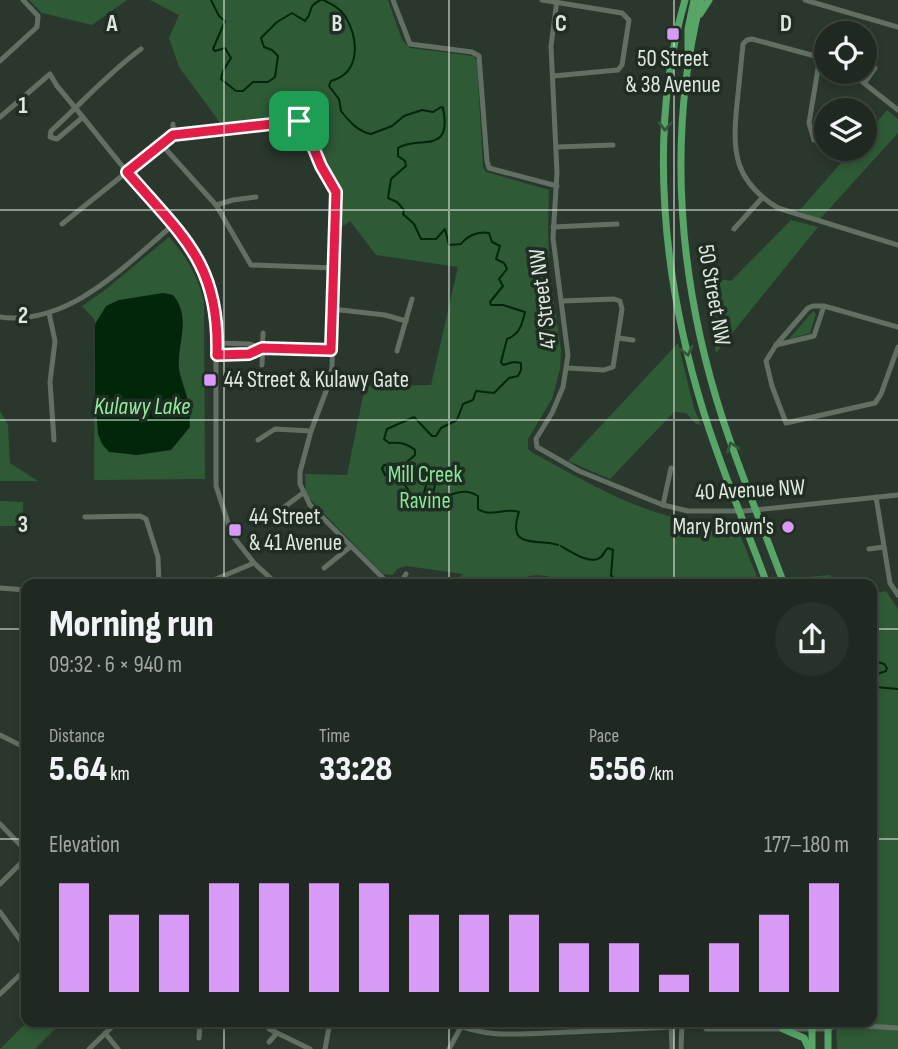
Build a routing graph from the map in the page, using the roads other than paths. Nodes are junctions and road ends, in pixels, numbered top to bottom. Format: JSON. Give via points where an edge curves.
{"nodes":[{"id":1,"x":23,"y":0,"type":"edge"},
{"id":2,"x":393,"y":0,"type":"edge"},
{"id":3,"x":542,"y":0,"type":"edge"},
{"id":4,"x":679,"y":0,"type":"edge"},
{"id":5,"x":685,"y":0,"type":"edge"},
{"id":6,"x":694,"y":0,"type":"edge"},
{"id":7,"x":701,"y":0,"type":"edge"},
{"id":8,"x":709,"y":0,"type":"edge"},
{"id":9,"x":805,"y":0,"type":"edge"},
{"id":10,"x":557,"y":1,"type":"edge"},
{"id":11,"x":682,"y":10,"type":"junction"},
{"id":12,"x":696,"y":20,"type":"junction"},
{"id":13,"x":898,"y":27,"type":"edge"},
{"id":14,"x":141,"y":49,"type":"dead end"},
{"id":15,"x":689,"y":53,"type":"junction"},
{"id":16,"x":814,"y":56,"type":"edge"},
{"id":17,"x":0,"y":61,"type":"edge"},
{"id":18,"x":552,"y":76,"type":"junction"},
{"id":19,"x":817,"y":84,"type":"edge"},
{"id":20,"x":867,"y":84,"type":"edge"},
{"id":21,"x":76,"y":109,"type":"junction"},
{"id":22,"x":898,"y":110,"type":"edge"},
{"id":23,"x":0,"y":117,"type":"edge"},
{"id":24,"x":83,"y":117,"type":"junction"},
{"id":25,"x":173,"y":124,"type":"dead end"},
{"id":26,"x":173,"y":135,"type":"junction"},
{"id":27,"x":814,"y":140,"type":"dead end"},
{"id":28,"x":162,"y":145,"type":"junction"},
{"id":29,"x":612,"y":145,"type":"dead end"},
{"id":30,"x":556,"y":147,"type":"junction"},
{"id":31,"x":127,"y":172,"type":"junction"},
{"id":32,"x":557,"y":186,"type":"junction"},
{"id":33,"x":256,"y":197,"type":"dead end"},
{"id":34,"x":762,"y":198,"type":"junction"},
{"id":35,"x":216,"y":205,"type":"junction"},
{"id":36,"x":62,"y":223,"type":"dead end"},
{"id":37,"x":617,"y":224,"type":"dead end"},
{"id":38,"x":173,"y":225,"type":"junction"},
{"id":39,"x":553,"y":227,"type":"junction"},
{"id":40,"x":734,"y":229,"type":"dead end"},
{"id":41,"x":898,"y":245,"type":"edge"},
{"id":42,"x":334,"y":268,"type":"junction"},
{"id":43,"x":412,"y":299,"type":"dead end"},
{"id":44,"x":562,"y":301,"type":"junction"},
{"id":45,"x":824,"y":306,"type":"junction"},
{"id":46,"x":332,"y":309,"type":"junction"},
{"id":47,"x":49,"y":313,"type":"junction"},
{"id":48,"x":0,"y":317,"type":"edge"},
{"id":49,"x":406,"y":321,"type":"junction"},
{"id":50,"x":898,"y":327,"type":"edge"},
{"id":51,"x":263,"y":333,"type":"dead end"},
{"id":52,"x":618,"y":338,"type":"junction"},
{"id":53,"x":633,"y":340,"type":"dead end"},
{"id":54,"x":217,"y":343,"type":"junction"},
{"id":55,"x":776,"y":345,"type":"junction"},
{"id":56,"x":898,"y":346,"type":"edge"},
{"id":57,"x":262,"y":348,"type":"junction"},
{"id":58,"x":331,"y":350,"type":"junction"},
{"id":59,"x":397,"y":351,"type":"dead end"},
{"id":60,"x":217,"y":355,"type":"junction"},
{"id":61,"x":262,"y":365,"type":"dead end"},
{"id":62,"x":566,"y":368,"type":"junction"},
{"id":63,"x":311,"y":431,"type":"junction"},
{"id":64,"x":54,"y":440,"type":"dead end"},
{"id":65,"x":258,"y":440,"type":"dead end"},
{"id":66,"x":536,"y":444,"type":"joint"},
{"id":67,"x":671,"y":468,"type":"dead end"},
{"id":68,"x":303,"y":493,"type":"junction"},
{"id":69,"x":898,"y":495,"type":"edge"},
{"id":70,"x":876,"y":497,"type":"junction"},
{"id":71,"x":663,"y":505,"type":"junction"},
{"id":72,"x":757,"y":510,"type":"junction"},
{"id":73,"x":739,"y":511,"type":"junction"},
{"id":74,"x":275,"y":514,"type":"dead end"},
{"id":75,"x":85,"y":517,"type":"dead end"},
{"id":76,"x":350,"y":547,"type":"junction"},
{"id":77,"x":884,"y":547,"type":"junction"},
{"id":78,"x":869,"y":549,"type":"dead end"},
{"id":79,"x":254,"y":563,"type":"junction"},
{"id":80,"x":324,"y":568,"type":"dead end"},
{"id":81,"x":406,"y":574,"type":"dead end"},
{"id":82,"x":159,"y":579,"type":"edge"},
{"id":83,"x":216,"y":579,"type":"edge"},
{"id":84,"x":272,"y":579,"type":"edge"},
{"id":85,"x":384,"y":579,"type":"edge"},
{"id":86,"x":403,"y":579,"type":"edge"},
{"id":87,"x":765,"y":579,"type":"edge"},
{"id":88,"x":782,"y":579,"type":"edge"},
{"id":89,"x":0,"y":588,"type":"edge"},
{"id":90,"x":21,"y":590,"type":"edge"},
{"id":91,"x":898,"y":595,"type":"edge"},
{"id":92,"x":0,"y":735,"type":"edge"},
{"id":93,"x":21,"y":745,"type":"edge"},
{"id":94,"x":0,"y":824,"type":"edge"},
{"id":95,"x":21,"y":846,"type":"edge"},
{"id":96,"x":21,"y":863,"type":"edge"},
{"id":97,"x":0,"y":884,"type":"edge"},
{"id":98,"x":0,"y":912,"type":"edge"},
{"id":99,"x":21,"y":941,"type":"edge"},
{"id":100,"x":21,"y":974,"type":"edge"},
{"id":101,"x":0,"y":994,"type":"edge"},
{"id":102,"x":112,"y":1027,"type":"edge"},
{"id":103,"x":200,"y":1027,"type":"edge"},
{"id":104,"x":269,"y":1027,"type":"edge"},
{"id":105,"x":329,"y":1027,"type":"edge"},
{"id":106,"x":461,"y":1027,"type":"joint"},
{"id":107,"x":634,"y":1027,"type":"edge"},
{"id":108,"x":671,"y":1027,"type":"edge"},
{"id":109,"x":682,"y":1027,"type":"edge"},
{"id":110,"x":732,"y":1027,"type":"edge"},
{"id":111,"x":795,"y":1027,"type":"edge"},
{"id":112,"x":812,"y":1027,"type":"edge"},
{"id":113,"x":828,"y":1027,"type":"edge"},
{"id":114,"x":867,"y":1027,"type":"edge"},
{"id":115,"x":898,"y":1028,"type":"edge"},
{"id":116,"x":783,"y":1029,"type":"junction"},
{"id":117,"x":105,"y":1033,"type":"junction"},
{"id":118,"x":277,"y":1033,"type":"junction"},
{"id":119,"x":199,"y":1038,"type":"dead end"},
{"id":120,"x":269,"y":1042,"type":"dead end"},
{"id":121,"x":89,"y":1049,"type":"edge"},
{"id":122,"x":118,"y":1049,"type":"edge"},
{"id":123,"x":310,"y":1049,"type":"edge"},
{"id":124,"x":325,"y":1049,"type":"edge"},
{"id":125,"x":450,"y":1049,"type":"edge"},
{"id":126,"x":673,"y":1049,"type":"edge"},
{"id":127,"x":681,"y":1049,"type":"edge"},
{"id":128,"x":810,"y":1049,"type":"edge"},
{"id":129,"x":828,"y":1049,"type":"edge"}],
"edges":[{"from":1,"to":17,"type":"street","via":[[39,22]]},
{"from":2,"to":32,"type":"street","via":[[410,44],[479,56],[489,168]]},
{"from":3,"to":10,"type":"street"},
{"from":4,"to":11,"type":"main road"},
{"from":5,"to":11,"type":"main road","name":"50 Street NW"},
{"from":6,"to":15,"type":"main road","via":[[686,40]]},
{"from":7,"to":12,"type":"main road","name":"50 Street NW"},
{"from":8,"to":12,"type":"main road"},
{"from":9,"to":13,"type":"street"},
{"from":10,"to":18,"type":"street","name":"47 Street NW"},
{"from":10,"to":18,"type":"street","via":[[626,15],[629,20],[618,70]]},
{"from":11,"to":73,"type":"main road","name":"50 Street NW","one_way":true,"via":[[664,131],[670,250],[696,387]]},
{"from":12,"to":15,"type":"main road","name":"50 Street NW"},
{"from":14,"to":21,"type":"street"},
{"from":72,"to":15,"type":"main road","name":"50 Street NW","one_way":true,"via":[[714,391],[691,290],[680,173]]},
{"from":16,"to":34,"type":"street","via":[[747,40],[743,44],[734,146],[747,182]]},
{"from":18,"to":30,"type":"street","name":"47 Street NW"},
{"from":19,"to":27,"type":"street","via":[[808,123]]},
{"from":20,"to":22,"type":"street"},
{"from":21,"to":23,"type":"street","via":[[50,74]]},
{"from":21,"to":24,"type":"street"},
{"from":21,"to":24,"type":"street","via":[[50,137],[57,139]]},
{"from":24,"to":31,"type":"street"},
{"from":25,"to":26,"type":"street"},
{"from":26,"to":28,"type":"street"},
{"from":26,"to":42,"type":"street","via":[[302,122],[336,192]]},
{"from":28,"to":31,"type":"street"},
{"from":28,"to":35,"type":"street"},
{"from":29,"to":30,"type":"street"},
{"from":30,"to":32,"type":"street","name":"47 Street NW"},
{"from":31,"to":36,"type":"street"},
{"from":31,"to":38,"type":"street"},
{"from":32,"to":39,"type":"street","name":"47 Street NW"},
{"from":33,"to":35,"type":"street"},
{"from":34,"to":40,"type":"street"},
{"from":34,"to":41,"type":"street","via":[[802,217]]},
{"from":35,"to":42,"type":"street","via":[[251,265]]},
{"from":37,"to":39,"type":"street","name":"47 Street NW"},
{"from":38,"to":47,"type":"street","via":[[80,299]]},
{"from":38,"to":54,"type":"street","via":[[188,242],[208,280],[214,297]]},
{"from":39,"to":44,"type":"street","name":"47 Street NW"},
{"from":42,"to":46,"type":"street"},
{"from":43,"to":49,"type":"street"},
{"from":44,"to":52,"type":"street","via":[[620,301]]},
{"from":44,"to":62,"type":"street","name":"47 Street NW","via":[[568,342]]},
{"from":45,"to":50,"type":"street"},
{"from":45,"to":55,"type":"street","via":[[813,306]]},
{"from":45,"to":55,"type":"street","via":[[814,336]]},
{"from":46,"to":49,"type":"street","via":[[385,314]]},
{"from":46,"to":58,"type":"street"},
{"from":47,"to":48,"type":"street"},
{"from":47,"to":64,"type":"street","via":[[55,341],[50,382]]},
{"from":49,"to":59,"type":"street"},
{"from":51,"to":57,"type":"street"},
{"from":52,"to":53,"type":"street"},
{"from":52,"to":62,"type":"street","via":[[611,368]]},
{"from":54,"to":57,"type":"street"},
{"from":54,"to":60,"type":"street"},
{"from":55,"to":56,"type":"street","via":[[766,361],[786,422],[875,403]]},
{"from":57,"to":58,"type":"street"},
{"from":57,"to":60,"type":"street","via":[[249,354]]},
{"from":57,"to":61,"type":"street"},
{"from":58,"to":63,"type":"street","via":[[328,386]]},
{"from":60,"to":79,"type":"street","via":[[216,486],[233,535]]},
{"from":62,"to":66,"type":"street","name":"47 Street NW","via":[[558,401]]},
{"from":63,"to":65,"type":"street","via":[[275,429]]},
{"from":63,"to":68,"type":"street","via":[[300,472]]},
{"from":66,"to":71,"type":"street","name":"40 Avenue NW","via":[[569,467]]},
{"from":67,"to":71,"type":"street"},
{"from":68,"to":74,"type":"street"},
{"from":68,"to":76,"type":"street"},
{"from":69,"to":70,"type":"street","name":"40 Avenue NW"},
{"from":70,"to":72,"type":"street","name":"40 Avenue NW"},
{"from":70,"to":77,"type":"street"},
{"from":71,"to":73,"type":"street","name":"40 Avenue NW","via":[[688,512]]},
{"from":72,"to":73,"type":"street","name":"40 Avenue NW"},
{"from":72,"to":88,"type":"main road","name":"50 Street NW"},
{"from":73,"to":87,"type":"main road","name":"50 Street NW"},
{"from":75,"to":82,"type":"street","via":[[144,517],[156,549]]},
{"from":76,"to":80,"type":"street"},
{"from":76,"to":85,"type":"street"},
{"from":77,"to":78,"type":"street"},
{"from":77,"to":91,"type":"street","via":[[890,583]]},
{"from":79,"to":83,"type":"street"},
{"from":79,"to":84,"type":"street"},
{"from":81,"to":86,"type":"street"},
{"from":89,"to":90,"type":"street"},
{"from":92,"to":93,"type":"street"},
{"from":94,"to":95,"type":"street"},
{"from":96,"to":97,"type":"street"},
{"from":98,"to":99,"type":"street"},
{"from":100,"to":101,"type":"street"},
{"from":102,"to":117,"type":"street"},
{"from":103,"to":119,"type":"street"},
{"from":104,"to":118,"type":"street"},
{"from":105,"to":124,"type":"street"},
{"from":106,"to":107,"type":"street","via":[[503,1034]]},
{"from":106,"to":125,"type":"street"},
{"from":108,"to":126,"type":"street"},
{"from":109,"to":127,"type":"street"},
{"from":110,"to":116,"type":"street"},
{"from":111,"to":116,"type":"street"},
{"from":112,"to":128,"type":"main road"},
{"from":113,"to":129,"type":"main road"},
{"from":114,"to":115,"type":"street"},
{"from":116,"to":128,"type":"main road","via":[[804,1038]]},
{"from":117,"to":121,"type":"street"},
{"from":117,"to":122,"type":"street"},
{"from":118,"to":120,"type":"street"},
{"from":118,"to":123,"type":"street"}]}
